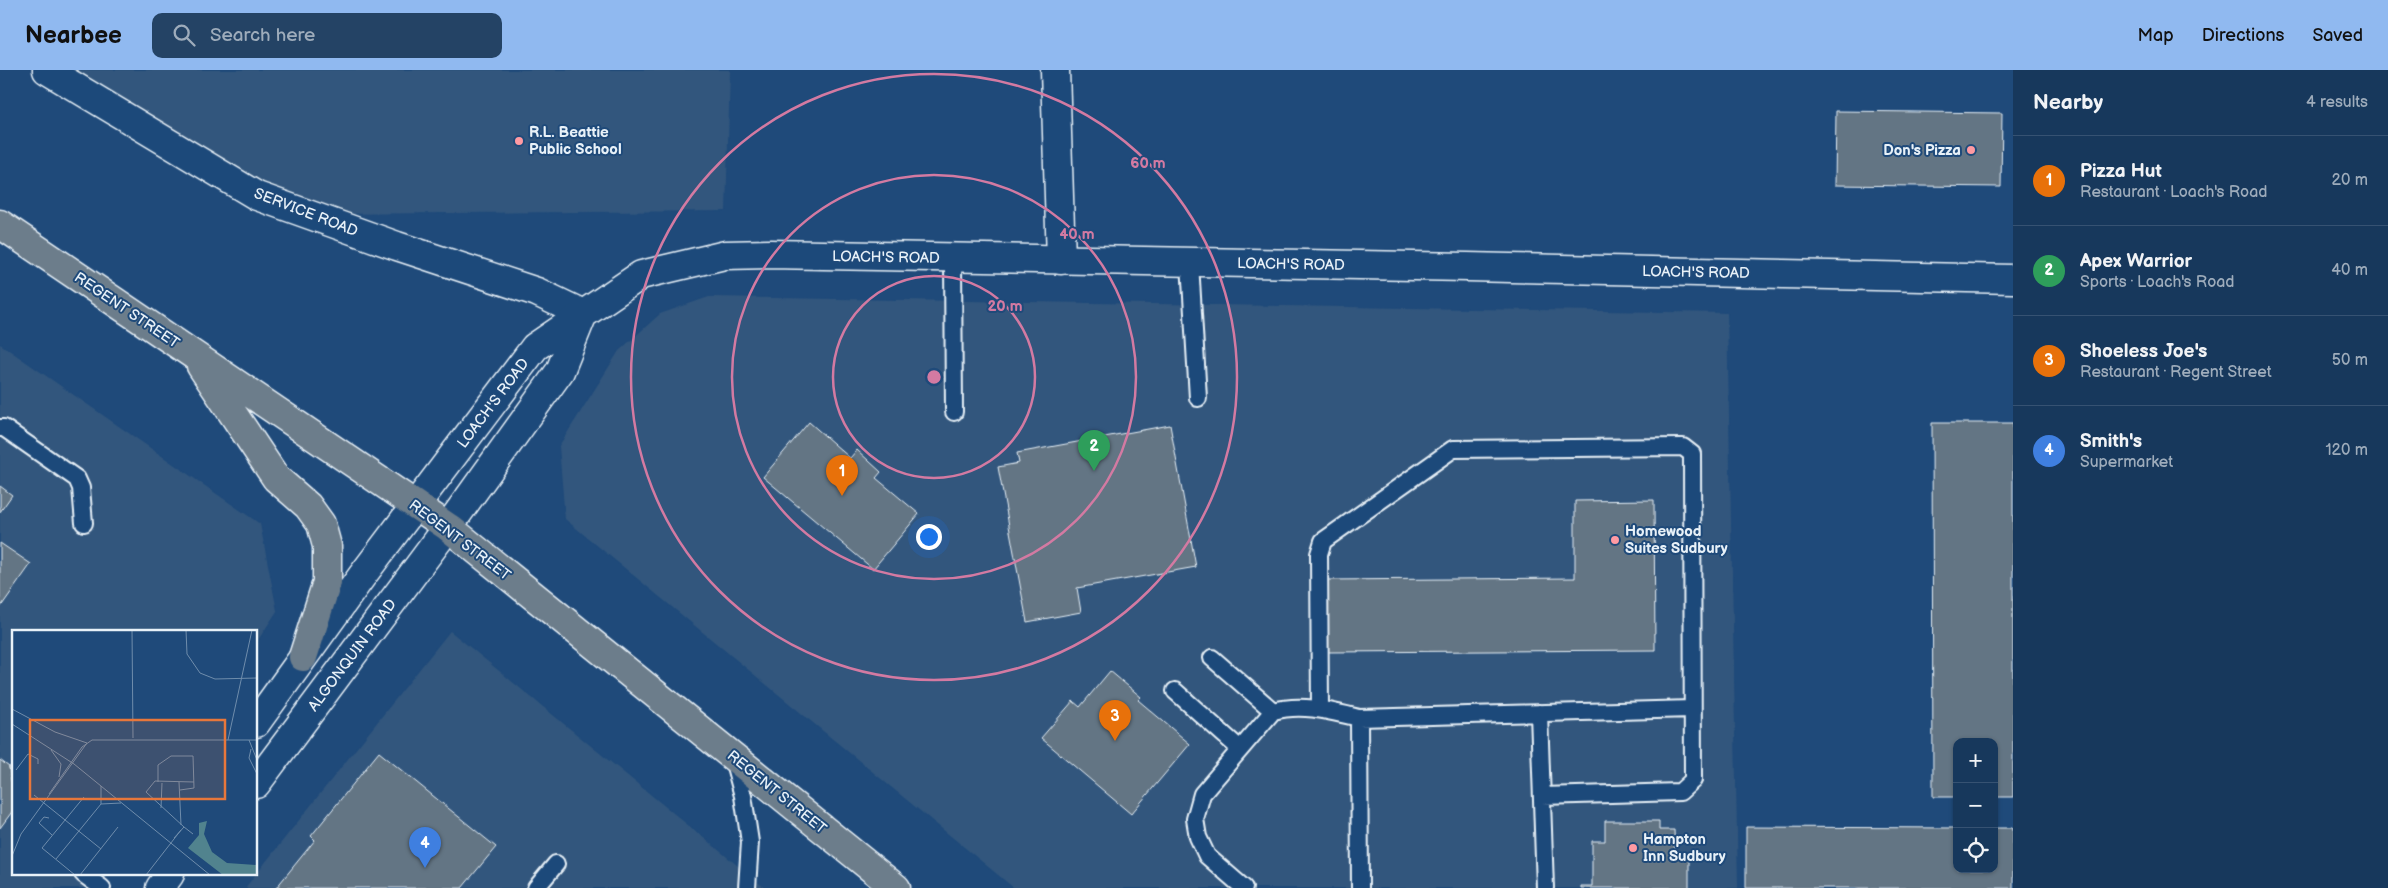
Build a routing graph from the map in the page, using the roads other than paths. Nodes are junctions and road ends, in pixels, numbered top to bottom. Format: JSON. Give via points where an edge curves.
{"nodes":[{"id":1,"x":48,"y":70,"type":"edge"},
{"id":2,"x":1056,"y":70,"type":"edge"},
{"id":3,"x":0,"y":224,"type":"edge"},
{"id":4,"x":953,"y":258,"type":"junction"},
{"id":5,"x":1061,"y":260,"type":"junction"},
{"id":6,"x":1190,"y":263,"type":"junction"},
{"id":7,"x":2013,"y":279,"type":"edge"},
{"id":8,"x":583,"y":314,"type":"junction"},
{"id":9,"x":193,"y":355,"type":"junction"},
{"id":10,"x":1198,"y":398,"type":"dead end"},
{"id":11,"x":954,"y":412,"type":"dead end"},
{"id":12,"x":0,"y":428,"type":"edge"},
{"id":13,"x":415,"y":505,"type":"junction"},
{"id":14,"x":84,"y":523,"type":"dead end"},
{"id":15,"x":448,"y":527,"type":"junction"},
{"id":16,"x":303,"y":657,"type":"junction"},
{"id":17,"x":1212,"y":658,"type":"dead end"},
{"id":18,"x":1176,"y":691,"type":"dead end"},
{"id":19,"x":1320,"y":709,"type":"junction"},
{"id":20,"x":1692,"y":709,"type":"junction"},
{"id":21,"x":1273,"y":711,"type":"junction"},
{"id":22,"x":1539,"y":713,"type":"junction"},
{"id":23,"x":1359,"y":718,"type":"junction"},
{"id":24,"x":258,"y":720,"type":"edge"},
{"id":25,"x":1240,"y":749,"type":"junction"},
{"id":26,"x":733,"y":756,"type":"junction"},
{"id":27,"x":258,"y":781,"type":"edge"},
{"id":28,"x":1542,"y":796,"type":"junction"},
{"id":29,"x":556,"y":864,"type":"dead end"},
{"id":30,"x":86,"y":876,"type":"edge"},
{"id":31,"x":169,"y":876,"type":"edge"},
{"id":32,"x":102,"y":888,"type":"edge"},
{"id":33,"x":160,"y":888,"type":"edge"},
{"id":34,"x":536,"y":888,"type":"edge"},
{"id":35,"x":748,"y":888,"type":"edge"},
{"id":36,"x":896,"y":888,"type":"edge"},
{"id":37,"x":1244,"y":888,"type":"edge"},
{"id":38,"x":1360,"y":888,"type":"edge"},
{"id":39,"x":1545,"y":888,"type":"edge"}],
"edges":[{"from":1,"to":8,"type":"street","name":"SERVICE ROAD","via":[[257,196],[537,292]]},
{"from":2,"to":5,"type":"street"},
{"from":3,"to":9,"type":"main road","name":"REGENT STREET"},
{"from":4,"to":5,"type":"street","name":"LOACH'S ROAD"},
{"from":4,"to":8,"type":"street","name":"LOACH'S ROAD","via":[[724,255],[642,275]]},
{"from":4,"to":11,"type":"lane"},
{"from":5,"to":6,"type":"street","name":"LOACH'S ROAD"},
{"from":6,"to":7,"type":"street","name":"LOACH'S ROAD"},
{"from":6,"to":10,"type":"lane"},
{"from":8,"to":13,"type":"street","name":"LOACH'S ROAD","via":[[535,347]]},
{"from":8,"to":15,"type":"street","via":[[560,371]]},
{"from":9,"to":13,"type":"main road","name":"REGENT STREET"},
{"from":9,"to":16,"type":"main road","via":[[276,478],[308,506],[321,524],[327,546],[327,582]]},
{"from":12,"to":14,"type":"lane","via":[[77,480],[81,488]]},
{"from":13,"to":15,"type":"main road","name":"REGENT STREET"},
{"from":13,"to":16,"type":"street"},
{"from":15,"to":26,"type":"main road","name":"REGENT STREET"},
{"from":15,"to":27,"type":"street","name":"ALGONQUIN ROAD"},
{"from":16,"to":24,"type":"street"},
{"from":17,"to":21,"type":"lane"},
{"from":18,"to":25,"type":"lane"},
{"from":19,"to":20,"type":"lane","via":[[1319,554],[1323,541],[1453,448],[1683,447],[1692,454]]},
{"from":19,"to":21,"type":"lane","via":[[1287,707]]},
{"from":19,"to":23,"type":"lane"},
{"from":20,"to":22,"type":"lane"},
{"from":20,"to":28,"type":"lane","via":[[1693,780],[1680,792]]},
{"from":21,"to":25,"type":"lane"},
{"from":22,"to":23,"type":"lane"},
{"from":22,"to":28,"type":"lane"},
{"from":23,"to":38,"type":"lane"},
{"from":25,"to":37,"type":"lane","via":[[1202,794],[1195,819],[1206,856]]},
{"from":26,"to":35,"type":"lane","via":[[750,842]]},
{"from":26,"to":36,"type":"main road","name":"REGENT STREET"},
{"from":28,"to":39,"type":"lane"},
{"from":29,"to":34,"type":"lane"},
{"from":30,"to":32,"type":"lane"},
{"from":31,"to":33,"type":"street"}]}
